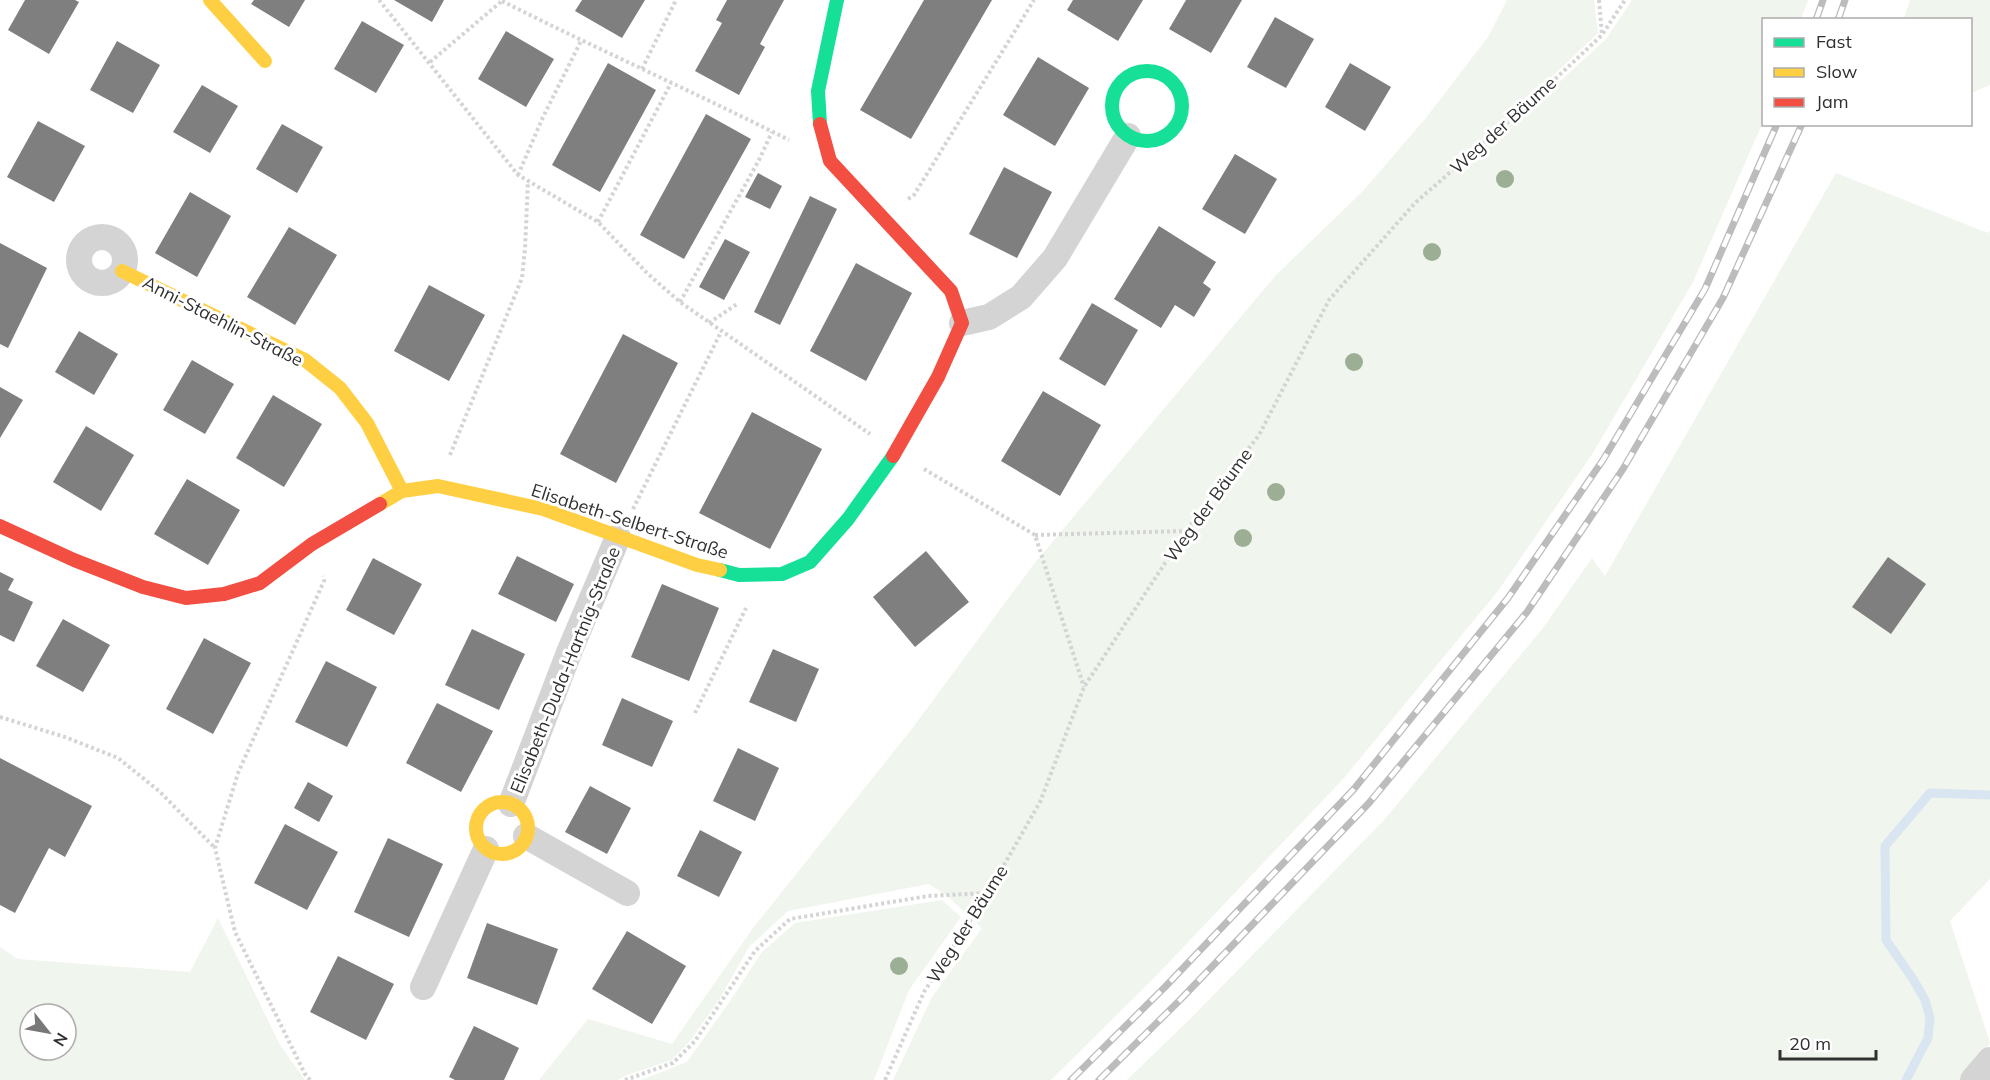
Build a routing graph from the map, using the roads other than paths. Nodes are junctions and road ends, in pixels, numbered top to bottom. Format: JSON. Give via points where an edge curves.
{"nodes":[{"id":1,"x":210,"y":0,"type":"edge"},
{"id":2,"x":837,"y":0,"type":"edge"},
{"id":3,"x":265,"y":61,"type":"dead end"},
{"id":4,"x":1128,"y":136,"type":"junction"},
{"id":5,"x":122,"y":271,"type":"dead end"},
{"id":6,"x":962,"y":323,"type":"junction"},
{"id":7,"x":402,"y":491,"type":"junction"},
{"id":8,"x":0,"y":526,"type":"edge"},
{"id":9,"x":618,"y":537,"type":"junction"},
{"id":10,"x":511,"y":804,"type":"junction"},
{"id":11,"x":526,"y":836,"type":"junction"},
{"id":12,"x":486,"y":849,"type":"junction"},
{"id":13,"x":627,"y":893,"type":"dead end"},
{"id":14,"x":423,"y":987,"type":"dead end"},
{"id":15,"x":1990,"y":1059,"type":"edge"},
{"id":16,"x":1973,"y":1080,"type":"edge"}],
"edges":[{"from":1,"to":3,"type":"street"},
{"from":2,"to":6,"type":"street","via":[[818,91],[820,129],[830,161],[951,291]]},
{"from":4,"to":4,"type":"street","via":[[1152,142],[1173,131],[1180,121],[1182,97],[1169,77],[1158,72],[1136,72],[1118,86],[1113,97],[1114,119]]},
{"from":4,"to":6,"type":"street","via":[[1055,258],[1021,297],[989,317]]},
{"from":5,"to":7,"type":"street","name":"Anni-Staehlin-Straße","via":[[305,360],[340,388],[367,423]]},
{"from":6,"to":9,"type":"street","name":"Elisabeth-Selbert-Straße","via":[[938,377],[896,452],[848,519],[810,562],[782,574],[739,575],[697,565]]},
{"from":7,"to":8,"type":"street","name":"Elisabeth-Selbert-Straße","via":[[312,544],[260,583],[224,594],[186,598],[143,587]]},
{"from":7,"to":9,"type":"street","name":"Elisabeth-Selbert-Straße","via":[[438,486],[543,509]]},
{"from":9,"to":10,"type":"street","name":"Elisabeth-Duda-Hartnig-Straße"},
{"from":10,"to":11,"type":"street","name":"Elisabeth-Duda-Hartnig-Straße","via":[[523,813]]},
{"from":10,"to":12,"type":"street","name":"Elisabeth-Duda-Hartnig-Straße","via":[[494,803],[476,820],[477,838]]},
{"from":11,"to":12,"type":"street","via":[[510,853]]},
{"from":11,"to":13,"type":"street"},
{"from":12,"to":14,"type":"street"},
{"from":15,"to":16,"type":"street"}]}
